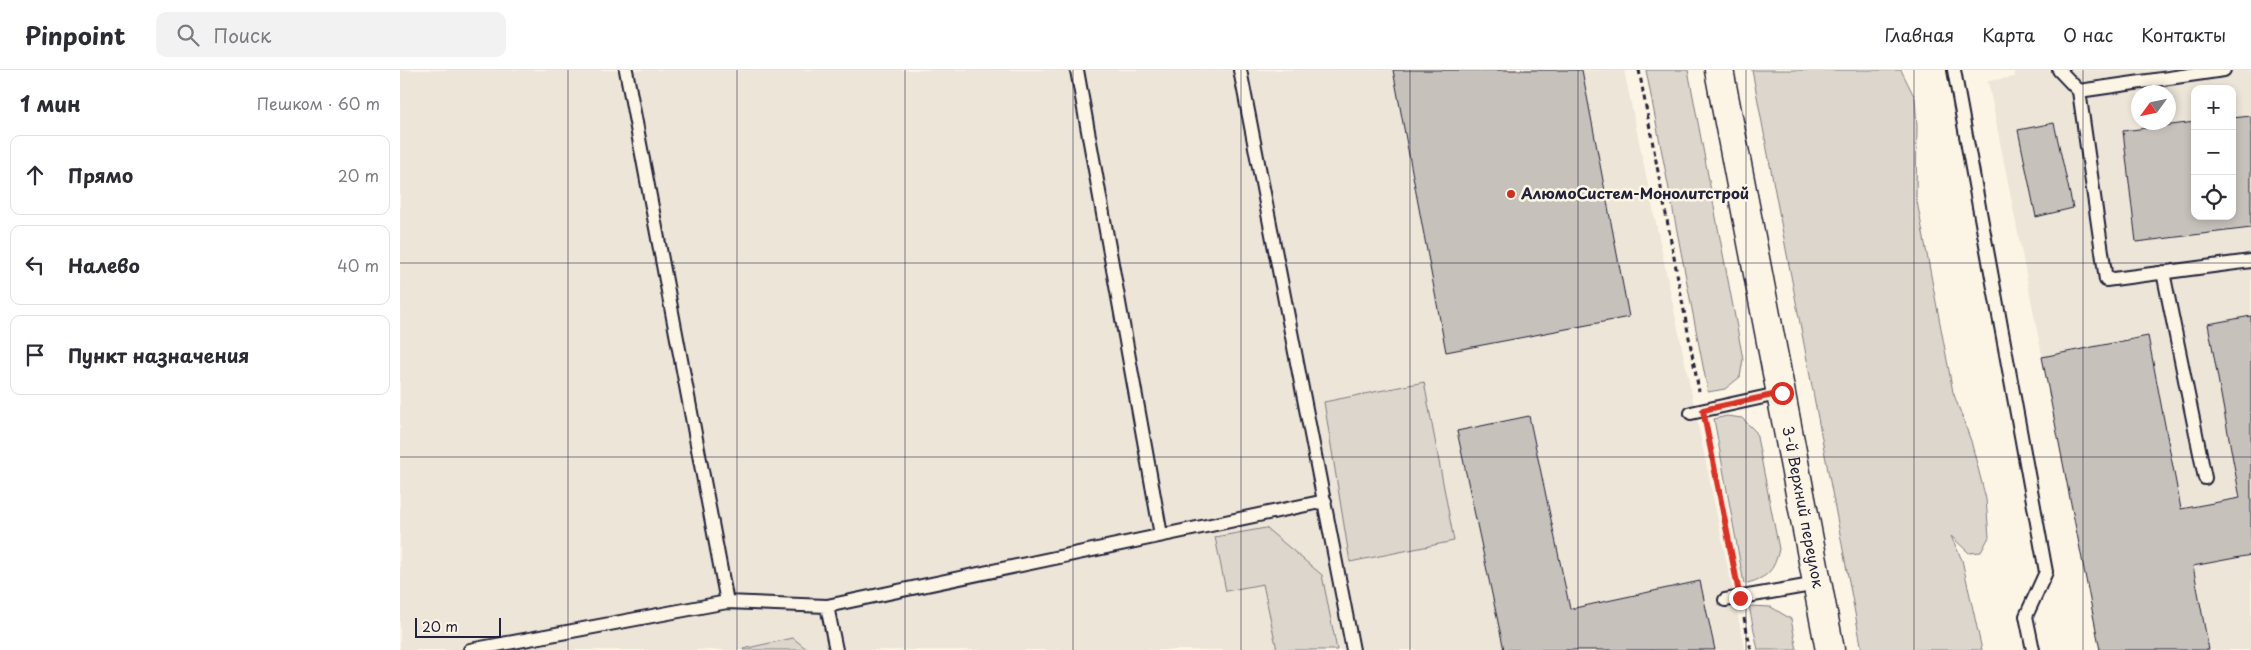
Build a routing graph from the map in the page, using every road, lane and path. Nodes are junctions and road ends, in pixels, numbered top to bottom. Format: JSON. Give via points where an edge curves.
{"nodes":[{"id":1,"x":626,"y":70,"type":"edge"},
{"id":2,"x":1077,"y":70,"type":"edge"},
{"id":3,"x":1240,"y":70,"type":"edge"},
{"id":4,"x":1639,"y":70,"type":"edge"},
{"id":5,"x":1720,"y":70,"type":"edge"},
{"id":6,"x":1954,"y":70,"type":"edge"},
{"id":7,"x":2060,"y":70,"type":"edge"},
{"id":8,"x":2224,"y":70,"type":"edge"},
{"id":9,"x":2079,"y":91,"type":"junction"},
{"id":10,"x":2251,"y":261,"type":"edge"},
{"id":11,"x":2163,"y":272,"type":"junction"},
{"id":12,"x":1782,"y":393,"type":"junction"},
{"id":13,"x":1697,"y":412,"type":"junction"},
{"id":14,"x":2204,"y":478,"type":"dead end"},
{"id":15,"x":1324,"y":501,"type":"junction"},
{"id":16,"x":1161,"y":535,"type":"junction"},
{"id":17,"x":1817,"y":584,"type":"junction"},
{"id":18,"x":1740,"y":598,"type":"junction"},
{"id":19,"x":1725,"y":600,"type":"dead end"},
{"id":20,"x":727,"y":602,"type":"junction"},
{"id":21,"x":827,"y":606,"type":"junction"},
{"id":22,"x":470,"y":650,"type":"edge"},
{"id":23,"x":836,"y":650,"type":"edge"},
{"id":24,"x":1353,"y":650,"type":"edge"},
{"id":25,"x":1751,"y":650,"type":"edge"},
{"id":26,"x":1830,"y":650,"type":"edge"},
{"id":27,"x":2032,"y":650,"type":"edge"}],
"edges":[{"from":1,"to":20,"type":"lane"},
{"from":2,"to":16,"type":"lane"},
{"from":3,"to":15,"type":"lane"},
{"from":4,"to":13,"type":"path"},
{"from":5,"to":12,"type":"street","name":"3-й Верхний переулок"},
{"from":6,"to":27,"type":"lane","via":[[2046,572],[2026,616]]},
{"from":7,"to":9,"type":"lane"},
{"from":8,"to":9,"type":"lane"},
{"from":9,"to":11,"type":"lane","via":[[2106,280]]},
{"from":10,"to":11,"type":"lane"},
{"from":11,"to":14,"type":"lane"},
{"from":12,"to":13,"type":"lane"},
{"from":12,"to":17,"type":"street","name":"3-й Верхний переулок"},
{"from":13,"to":18,"type":"path"},
{"from":15,"to":16,"type":"lane"},
{"from":15,"to":24,"type":"lane"},
{"from":16,"to":21,"type":"lane"},
{"from":17,"to":18,"type":"lane"},
{"from":17,"to":26,"type":"street","name":"3-й Верхний переулок"},
{"from":18,"to":19,"type":"lane"},
{"from":18,"to":25,"type":"path"},
{"from":20,"to":21,"type":"lane"},
{"from":20,"to":22,"type":"lane"},
{"from":21,"to":23,"type":"lane"}]}
